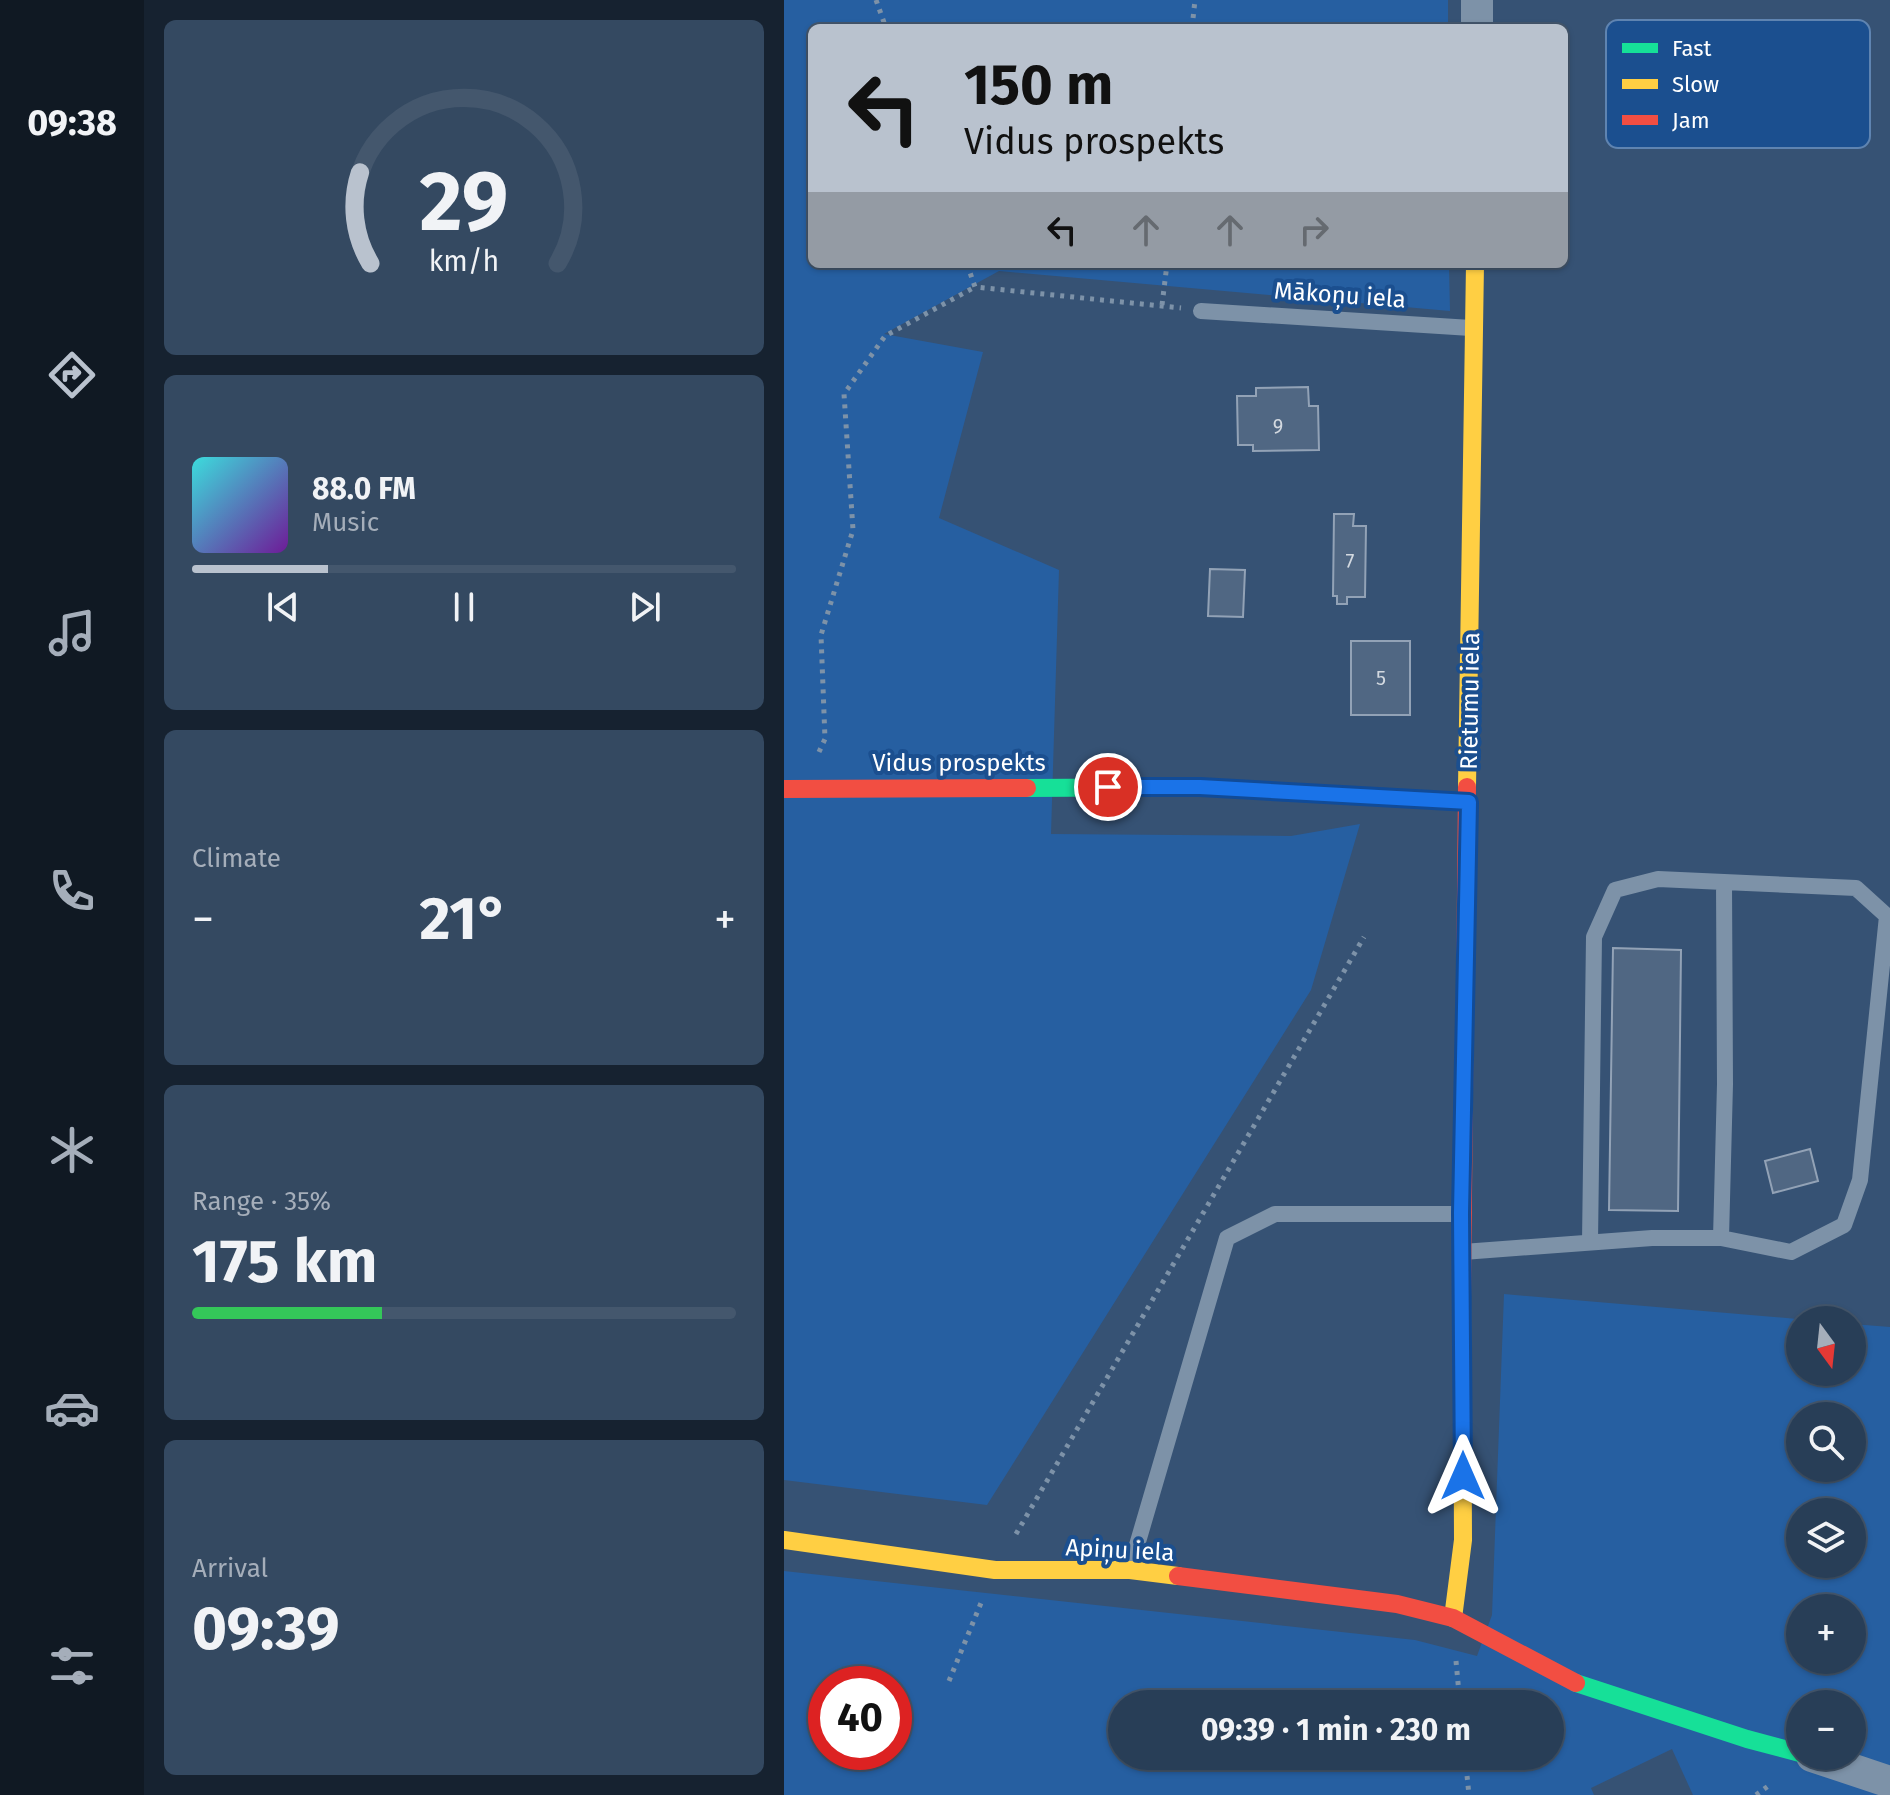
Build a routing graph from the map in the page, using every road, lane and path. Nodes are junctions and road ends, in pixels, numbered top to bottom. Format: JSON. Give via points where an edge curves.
{"nodes":[{"id":1,"x":876,"y":0,"type":"edge"},
{"id":2,"x":1195,"y":0,"type":"edge"},
{"id":3,"x":1477,"y":0,"type":"edge"},
{"id":4,"x":885,"y":24,"type":"edge"},
{"id":5,"x":1192,"y":24,"type":"edge"},
{"id":6,"x":1477,"y":24,"type":"edge"},
{"id":7,"x":968,"y":268,"type":"edge"},
{"id":8,"x":1167,"y":268,"type":"edge"},
{"id":9,"x":1475,"y":268,"type":"edge"},
{"id":10,"x":975,"y":287,"type":"junction"},
{"id":11,"x":1162,"y":305,"type":"junction"},
{"id":12,"x":1201,"y":311,"type":"joint"},
{"id":13,"x":1475,"y":328,"type":"junction"},
{"id":14,"x":792,"y":789,"type":"edge"},
{"id":15,"x":1469,"y":802,"type":"junction"},
{"id":16,"x":1724,"y":882,"type":"junction"},
{"id":17,"x":1364,"y":937,"type":"dead end"},
{"id":18,"x":1461,"y":1213,"type":"junction"},
{"id":19,"x":1721,"y":1238,"type":"junction"},
{"id":20,"x":1590,"y":1242,"type":"junction"},
{"id":21,"x":1462,"y":1252,"type":"junction"},
{"id":22,"x":784,"y":1540,"type":"edge"},
{"id":23,"x":995,"y":1570,"type":"junction"},
{"id":24,"x":1130,"y":1570,"type":"junction"},
{"id":25,"x":1453,"y":1618,"type":"junction"},
{"id":26,"x":949,"y":1681,"type":"dead end"},
{"id":27,"x":1786,"y":1749,"type":"edge"},
{"id":28,"x":1466,"y":1770,"type":"edge"},
{"id":29,"x":1854,"y":1770,"type":"edge"},
{"id":30,"x":1890,"y":1782,"type":"edge"},
{"id":31,"x":1469,"y":1795,"type":"edge"}],
"edges":[{"from":1,"to":4,"type":"path"},
{"from":2,"to":5,"type":"path"},
{"from":3,"to":6,"type":"street"},
{"from":7,"to":10,"type":"path"},
{"from":8,"to":11,"type":"path"},
{"from":9,"to":13,"type":"street","name":"Rietumu iela"},
{"from":10,"to":11,"type":"path"},
{"from":10,"to":14,"type":"path","via":[[885,336],[844,394],[853,530],[821,635],[825,739]]},
{"from":11,"to":12,"type":"path"},
{"from":12,"to":13,"type":"lane","name":"Mākoņu iela"},
{"from":13,"to":15,"type":"street","name":"Rietumu iela"},
{"from":14,"to":15,"type":"street","name":"Vidus prospekts","via":[[1200,787]]},
{"from":15,"to":18,"type":"street","name":"Rietumu iela"},
{"from":16,"to":19,"type":"lane"},
{"from":16,"to":19,"type":"lane","via":[[1856,888],[1887,916],[1860,1180],[1844,1225],[1791,1252]]},
{"from":16,"to":20,"type":"lane","via":[[1658,879],[1615,890],[1594,937]]},
{"from":17,"to":23,"type":"path"},
{"from":18,"to":21,"type":"street","name":"Rietumu iela"},
{"from":18,"to":24,"type":"lane","via":[[1275,1214],[1227,1238]]},
{"from":19,"to":20,"type":"lane"},
{"from":20,"to":21,"type":"lane"},
{"from":21,"to":25,"type":"street","name":"Rietumu iela","via":[[1463,1540]]},
{"from":22,"to":23,"type":"street","name":"Apiņu iela"},
{"from":23,"to":24,"type":"street","name":"Apiņu iela"},
{"from":23,"to":26,"type":"path"},
{"from":24,"to":25,"type":"street","name":"Apiņu iela","via":[[1397,1604]]},
{"from":25,"to":27,"type":"street","name":"Apiņu iela","via":[[1579,1684]]},
{"from":28,"to":31,"type":"path"},
{"from":29,"to":30,"type":"street"}]}
